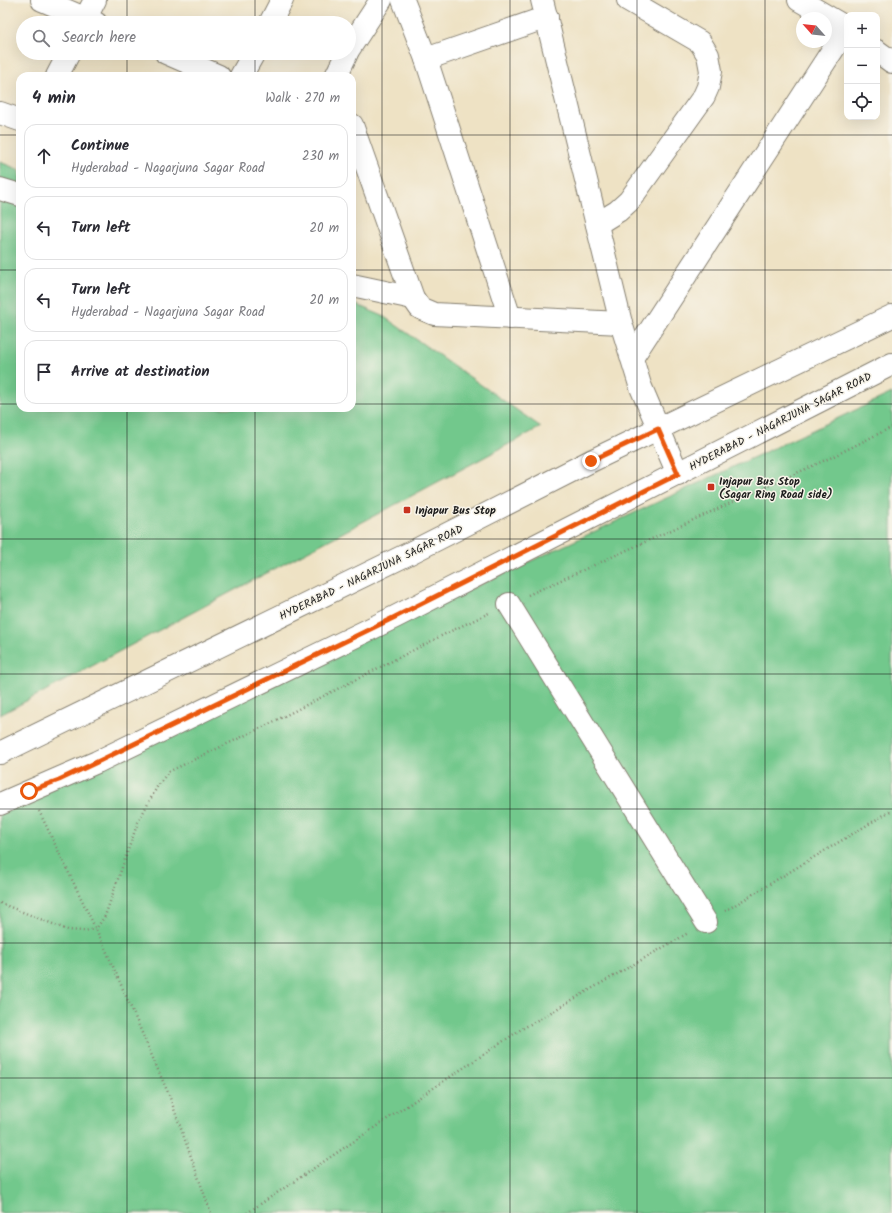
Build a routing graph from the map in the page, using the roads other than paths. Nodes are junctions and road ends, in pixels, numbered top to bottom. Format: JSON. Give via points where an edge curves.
{"nodes":[{"id":1,"x":42,"y":0,"type":"edge"},
{"id":2,"x":282,"y":0,"type":"edge"},
{"id":3,"x":382,"y":0,"type":"edge"},
{"id":4,"x":403,"y":0,"type":"edge"},
{"id":5,"x":628,"y":0,"type":"edge"},
{"id":6,"x":799,"y":0,"type":"edge"},
{"id":7,"x":544,"y":8,"type":"edge"},
{"id":8,"x":90,"y":16,"type":"edge"},
{"id":9,"x":274,"y":16,"type":"edge"},
{"id":10,"x":844,"y":26,"type":"edge"},
{"id":11,"x":844,"y":33,"type":"edge"},
{"id":12,"x":356,"y":39,"type":"edge"},
{"id":13,"x":880,"y":53,"type":"edge"},
{"id":14,"x":426,"y":59,"type":"junction"},
{"id":15,"x":65,"y":60,"type":"edge"},
{"id":16,"x":182,"y":60,"type":"edge"},
{"id":17,"x":250,"y":60,"type":"edge"},
{"id":18,"x":344,"y":60,"type":"edge"},
{"id":19,"x":892,"y":62,"type":"edge"},
{"id":20,"x":59,"y":72,"type":"edge"},
{"id":21,"x":210,"y":72,"type":"edge"},
{"id":22,"x":243,"y":72,"type":"edge"},
{"id":23,"x":338,"y":72,"type":"edge"},
{"id":24,"x":0,"y":113,"type":"edge"},
{"id":25,"x":16,"y":119,"type":"edge"},
{"id":26,"x":356,"y":140,"type":"edge"},
{"id":27,"x":0,"y":189,"type":"edge"},
{"id":28,"x":16,"y":194,"type":"edge"},
{"id":29,"x":597,"y":224,"type":"junction"},
{"id":30,"x":356,"y":286,"type":"edge"},
{"id":31,"x":413,"y":298,"type":"junction"},
{"id":32,"x":892,"y":316,"type":"edge"},
{"id":33,"x":510,"y":318,"type":"junction"},
{"id":34,"x":621,"y":323,"type":"junction"},
{"id":35,"x":632,"y":358,"type":"junction"},
{"id":36,"x":892,"y":364,"type":"edge"},
{"id":37,"x":658,"y":429,"type":"junction"},
{"id":38,"x":678,"y":474,"type":"junction"},
{"id":39,"x":510,"y":604,"type":"road end"},
{"id":40,"x":0,"y":753,"type":"edge"},
{"id":41,"x":0,"y":804,"type":"edge"},
{"id":42,"x":706,"y":922,"type":"road end"}],
"edges":[{"from":1,"to":8,"type":"street"},
{"from":2,"to":9,"type":"street"},
{"from":3,"to":12,"type":"street"},
{"from":4,"to":14,"type":"street"},
{"from":5,"to":29,"type":"street","via":[[700,42],[708,55],[711,71],[708,87],[629,201]]},
{"from":6,"to":10,"type":"street"},
{"from":7,"to":14,"type":"street"},
{"from":7,"to":29,"type":"street"},
{"from":11,"to":35,"type":"street"},
{"from":13,"to":19,"type":"street"},
{"from":14,"to":33,"type":"street"},
{"from":15,"to":20,"type":"street"},
{"from":16,"to":21,"type":"street"},
{"from":17,"to":22,"type":"street"},
{"from":18,"to":23,"type":"street"},
{"from":24,"to":25,"type":"street"},
{"from":26,"to":31,"type":"street"},
{"from":27,"to":28,"type":"street"},
{"from":29,"to":34,"type":"street"},
{"from":30,"to":31,"type":"street"},
{"from":31,"to":33,"type":"street","via":[[420,308],[434,314]]},
{"from":32,"to":37,"type":"street","name":"HYDERABAD - NAGARJUNA SAGAR ROAD"},
{"from":33,"to":34,"type":"street"},
{"from":34,"to":35,"type":"street"},
{"from":35,"to":37,"type":"street"},
{"from":36,"to":38,"type":"street","name":"HYDERABAD - NAGARJUNA SAGAR ROAD"},
{"from":37,"to":38,"type":"street"},
{"from":37,"to":40,"type":"street","name":"HYDERABAD - NAGARJUNA SAGAR ROAD"},
{"from":38,"to":41,"type":"street","name":"HYDERABAD - NAGARJUNA SAGAR ROAD","via":[[395,617],[104,759]]},
{"from":39,"to":42,"type":"street"}]}
